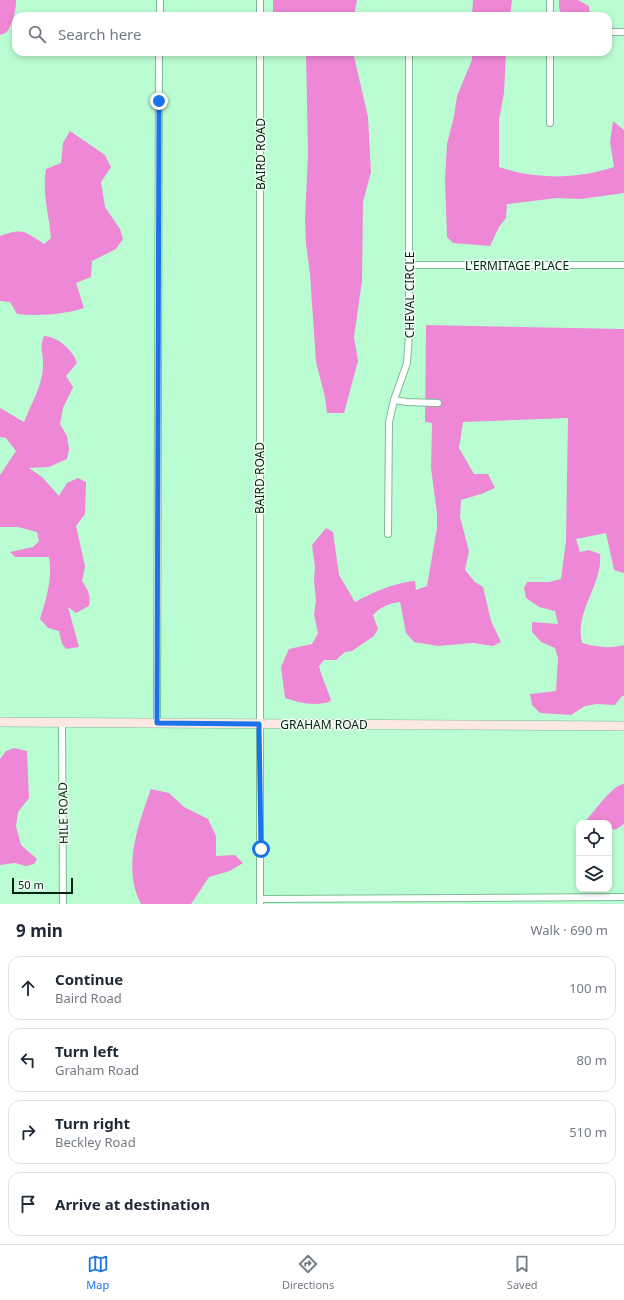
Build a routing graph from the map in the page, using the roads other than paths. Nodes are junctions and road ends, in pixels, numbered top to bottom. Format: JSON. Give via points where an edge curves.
{"nodes":[{"id":1,"x":160,"y":0,"type":"edge"},
{"id":2,"x":260,"y":0,"type":"edge"},
{"id":3,"x":550,"y":0,"type":"edge"},
{"id":4,"x":160,"y":12,"type":"edge"},
{"id":5,"x":260,"y":12,"type":"edge"},
{"id":6,"x":550,"y":12,"type":"edge"},
{"id":7,"x":612,"y":32,"type":"edge"},
{"id":8,"x":624,"y":32,"type":"edge"},
{"id":9,"x":159,"y":56,"type":"edge"},
{"id":10,"x":260,"y":56,"type":"edge"},
{"id":11,"x":409,"y":56,"type":"edge"},
{"id":12,"x":550,"y":56,"type":"edge"},
{"id":13,"x":550,"y":123,"type":"dead end"},
{"id":14,"x":410,"y":265,"type":"junction"},
{"id":15,"x":624,"y":265,"type":"edge"},
{"id":16,"x":394,"y":400,"type":"junction"},
{"id":17,"x":438,"y":403,"type":"dead end"},
{"id":18,"x":388,"y":534,"type":"dead end"},
{"id":19,"x":0,"y":722,"type":"edge"},
{"id":20,"x":62,"y":722,"type":"junction"},
{"id":21,"x":157,"y":723,"type":"junction"},
{"id":22,"x":259,"y":724,"type":"junction"},
{"id":23,"x":624,"y":726,"type":"edge"},
{"id":24,"x":624,"y":896,"type":"edge"},
{"id":25,"x":261,"y":901,"type":"edge"},
{"id":26,"x":63,"y":904,"type":"edge"}],
"edges":[{"from":1,"to":4,"type":"street"},
{"from":2,"to":5,"type":"street"},
{"from":3,"to":6,"type":"street"},
{"from":7,"to":8,"type":"street"},
{"from":9,"to":21,"type":"street"},
{"from":10,"to":22,"type":"street","name":"BAIRD ROAD"},
{"from":11,"to":14,"type":"street","name":"CHEVAL CIRCLE"},
{"from":12,"to":13,"type":"street"},
{"from":14,"to":15,"type":"street","name":"L'ERMITAGE PLACE"},
{"from":14,"to":16,"type":"street","name":"CHEVAL CIRCLE","via":[[409,354]]},
{"from":16,"to":17,"type":"street"},
{"from":16,"to":18,"type":"street","name":"CHEVAL CIRCLE","via":[[389,422]]},
{"from":19,"to":20,"type":"main road","name":"GRAHAM ROAD"},
{"from":20,"to":21,"type":"main road","name":"GRAHAM ROAD"},
{"from":20,"to":26,"type":"street","name":"HILE ROAD"},
{"from":21,"to":22,"type":"main road","name":"GRAHAM ROAD"},
{"from":22,"to":23,"type":"main road","name":"GRAHAM ROAD"},
{"from":22,"to":25,"type":"street","name":"BAIRD ROAD"},
{"from":24,"to":25,"type":"street"}]}
